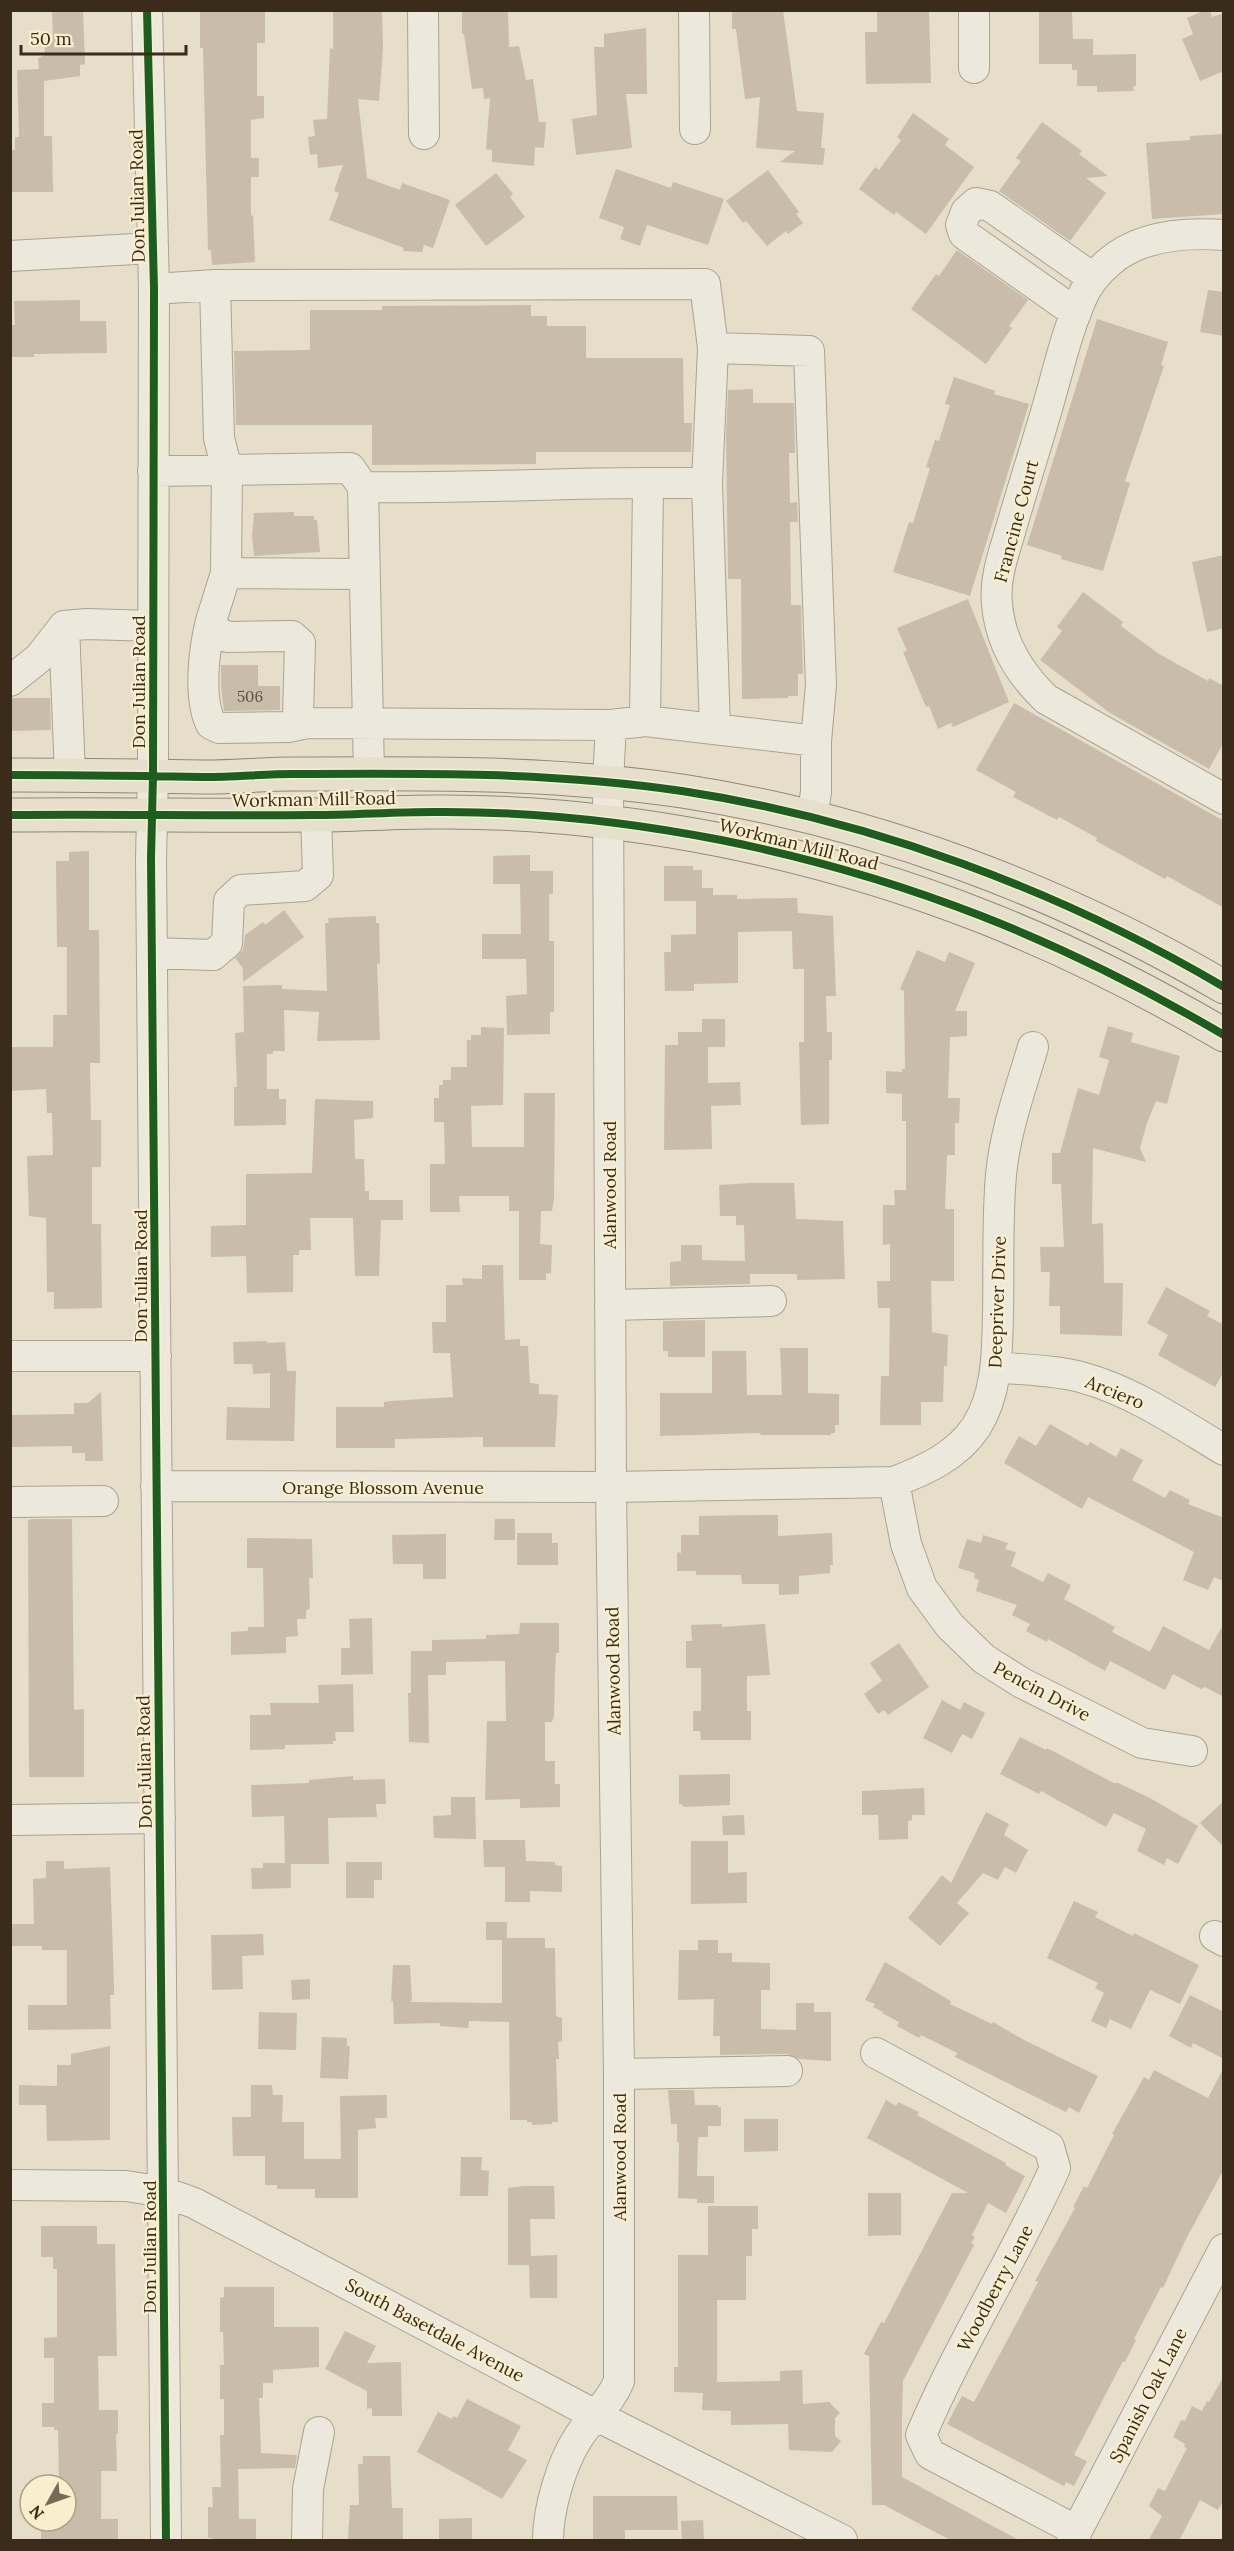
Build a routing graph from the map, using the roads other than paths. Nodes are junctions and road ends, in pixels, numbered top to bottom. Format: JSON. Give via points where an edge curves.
{"nodes":[{"id":1,"x":147,"y":10,"type":"edge"},
{"id":2,"x":423,"y":10,"type":"edge"},
{"id":3,"x":694,"y":10,"type":"edge"},
{"id":4,"x":974,"y":10,"type":"edge"},
{"id":5,"x":974,"y":68,"type":"dead end"},
{"id":6,"x":695,"y":129,"type":"dead end"},
{"id":7,"x":424,"y":134,"type":"dead end"},
{"id":8,"x":1224,"y":236,"type":"edge"},
{"id":9,"x":153,"y":248,"type":"junction"},
{"id":10,"x":10,"y":256,"type":"edge"},
{"id":11,"x":1093,"y":278,"type":"junction"},
{"id":12,"x":215,"y":285,"type":"junction"},
{"id":13,"x":154,"y":289,"type":"junction"},
{"id":14,"x":1076,"y":313,"type":"junction"},
{"id":15,"x":713,"y":348,"type":"junction"},
{"id":16,"x":227,"y":470,"type":"junction"},
{"id":17,"x":153,"y":471,"type":"junction"},
{"id":18,"x":648,"y":483,"type":"junction"},
{"id":19,"x":707,"y":483,"type":"junction"},
{"id":20,"x":363,"y":487,"type":"junction"},
{"id":21,"x":226,"y":573,"type":"junction"},
{"id":22,"x":363,"y":574,"type":"junction"},
{"id":23,"x":211,"y":621,"type":"junction"},
{"id":24,"x":64,"y":626,"type":"junction"},
{"id":25,"x":153,"y":626,"type":"junction"},
{"id":26,"x":10,"y":681,"type":"edge"},
{"id":27,"x":645,"y":720,"type":"junction"},
{"id":28,"x":307,"y":723,"type":"junction"},
{"id":29,"x":366,"y":725,"type":"junction"},
{"id":30,"x":611,"y":725,"type":"junction"},
{"id":31,"x":715,"y":729,"type":"junction"},
{"id":32,"x":816,"y":741,"type":"junction"},
{"id":33,"x":369,"y":774,"type":"junction"},
{"id":34,"x":10,"y":775,"type":"edge"},
{"id":35,"x":70,"y":775,"type":"junction"},
{"id":36,"x":153,"y":776,"type":"junction"},
{"id":37,"x":608,"y":782,"type":"junction"},
{"id":38,"x":1224,"y":799,"type":"edge"},
{"id":39,"x":152,"y":813,"type":"junction"},
{"id":40,"x":10,"y":815,"type":"edge"},
{"id":41,"x":316,"y":815,"type":"junction"},
{"id":42,"x":812,"y":818,"type":"junction"},
{"id":43,"x":608,"y":823,"type":"junction"},
{"id":44,"x":152,"y":952,"type":"junction"},
{"id":45,"x":1224,"y":987,"type":"edge"},
{"id":46,"x":1224,"y":1035,"type":"edge"},
{"id":47,"x":1034,"y":1047,"type":"dead end"},
{"id":48,"x":771,"y":1300,"type":"dead end"},
{"id":49,"x":610,"y":1305,"type":"junction"},
{"id":50,"x":10,"y":1356,"type":"edge"},
{"id":51,"x":156,"y":1356,"type":"junction"},
{"id":52,"x":996,"y":1367,"type":"junction"},
{"id":53,"x":1224,"y":1450,"type":"edge"},
{"id":54,"x":894,"y":1482,"type":"junction"},
{"id":55,"x":156,"y":1486,"type":"junction"},
{"id":56,"x":611,"y":1487,"type":"junction"},
{"id":57,"x":103,"y":1501,"type":"dead end"},
{"id":58,"x":10,"y":1502,"type":"edge"},
{"id":59,"x":1192,"y":1751,"type":"dead end"},
{"id":60,"x":160,"y":1818,"type":"junction"},
{"id":61,"x":10,"y":1820,"type":"edge"},
{"id":62,"x":876,"y":2053,"type":"dead end"},
{"id":63,"x":788,"y":2071,"type":"dead end"},
{"id":64,"x":619,"y":2074,"type":"junction"},
{"id":65,"x":10,"y":2185,"type":"edge"},
{"id":66,"x":164,"y":2192,"type":"junction"},
{"id":67,"x":1224,"y":2249,"type":"edge"},
{"id":68,"x":597,"y":2416,"type":"junction"},
{"id":69,"x":319,"y":2432,"type":"dead end"},
{"id":70,"x":1075,"y":2536,"type":"edge"},
{"id":71,"x":166,"y":2541,"type":"edge"},
{"id":72,"x":307,"y":2541,"type":"edge"},
{"id":73,"x":548,"y":2541,"type":"edge"},
{"id":74,"x":842,"y":2541,"type":"edge"}],
"edges":[{"from":1,"to":9,"type":"street","name":"Don Julian Road"},
{"from":2,"to":7,"type":"street"},
{"from":3,"to":6,"type":"street"},
{"from":4,"to":5,"type":"street"},
{"from":8,"to":11,"type":"street","name":"Francine Court","via":[[1208,234],[1135,244]]},
{"from":9,"to":10,"type":"street"},
{"from":9,"to":13,"type":"street","name":"Don Julian Road"},
{"from":11,"to":14,"type":"street","name":"Francine Court"},
{"from":11,"to":14,"type":"street","via":[[990,206],[976,203],[966,212],[961,225],[964,234]]},
{"from":12,"to":13,"type":"street"},
{"from":12,"to":15,"type":"street","via":[[705,284]]},
{"from":12,"to":16,"type":"street","via":[[219,438]]},
{"from":13,"to":17,"type":"street","name":"Don Julian Road"},
{"from":14,"to":38,"type":"street","name":"Francine Court","via":[[999,570],[997,603],[1002,631],[1016,664],[1046,699]]},
{"from":15,"to":19,"type":"street"},
{"from":15,"to":32,"type":"street","via":[[809,351],[822,685]]},
{"from":16,"to":17,"type":"street"},
{"from":16,"to":20,"type":"street","via":[[350,468]]},
{"from":16,"to":21,"type":"street"},
{"from":17,"to":25,"type":"street","name":"Don Julian Road"},
{"from":18,"to":19,"type":"street"},
{"from":18,"to":20,"type":"street"},
{"from":18,"to":27,"type":"street"},
{"from":19,"to":31,"type":"street"},
{"from":20,"to":22,"type":"street"},
{"from":21,"to":22,"type":"street"},
{"from":21,"to":23,"type":"street"},
{"from":22,"to":29,"type":"street"},
{"from":23,"to":28,"type":"street","via":[[216,631],[227,638],[292,636],[300,643],[298,715]]},
{"from":23,"to":28,"type":"street","via":[[204,647],[206,714],[210,724],[219,728]]},
{"from":24,"to":25,"type":"street"},
{"from":24,"to":26,"type":"street","via":[[39,658]]},
{"from":24,"to":35,"type":"street"},
{"from":25,"to":36,"type":"street","name":"Don Julian Road"},
{"from":27,"to":30,"type":"street"},
{"from":27,"to":31,"type":"street"},
{"from":28,"to":29,"type":"street"},
{"from":29,"to":30,"type":"street"},
{"from":29,"to":33,"type":"street"},
{"from":30,"to":37,"type":"street","name":"Alanwood Road"},
{"from":31,"to":32,"type":"street"},
{"from":32,"to":42,"type":"street"},
{"from":33,"to":36,"type":"main road","name":"Workman Mill Road"},
{"from":33,"to":37,"type":"main road","name":"Workman Mill Road","via":[[519,775]]},
{"from":34,"to":35,"type":"main road","name":"Workman Mill Road"},
{"from":35,"to":36,"type":"main road","name":"Workman Mill Road"},
{"from":36,"to":39,"type":"street","name":"Don Julian Road"},
{"from":37,"to":42,"type":"main road","name":"Workman Mill Road","via":[[739,801]]},
{"from":37,"to":43,"type":"street","name":"Alanwood Road"},
{"from":39,"to":40,"type":"main road","name":"Workman Mill Road"},
{"from":39,"to":41,"type":"main road","name":"Workman Mill Road"},
{"from":39,"to":44,"type":"street","name":"Don Julian Road"},
{"from":41,"to":43,"type":"main road","name":"Workman Mill Road","via":[[435,812]]},
{"from":41,"to":44,"type":"street","via":[[318,875],[305,886],[241,890],[229,901],[227,943],[213,955]]},
{"from":42,"to":45,"type":"main road","name":"Workman Mill Road","via":[[971,867],[1048,898]]},
{"from":43,"to":46,"type":"main road","name":"Workman Mill Road","via":[[718,839],[903,886],[1077,955]]},
{"from":43,"to":49,"type":"street","name":"Alanwood Road"},
{"from":44,"to":51,"type":"street","name":"Don Julian Road"},
{"from":47,"to":52,"type":"street","name":"Deepriver Drive","via":[[1010,1125],[1001,1174]]},
{"from":48,"to":49,"type":"street"},
{"from":49,"to":56,"type":"street","name":"Alanwood Road"},
{"from":50,"to":51,"type":"street"},
{"from":51,"to":55,"type":"street","name":"Don Julian Road"},
{"from":52,"to":53,"type":"street","name":"Arciero","via":[[1081,1377],[1109,1386]]},
{"from":52,"to":54,"type":"street","name":"Deepriver Drive","via":[[989,1400],[976,1427],[955,1450],[927,1469]]},
{"from":54,"to":56,"type":"street","name":"Deepriver Drive"},
{"from":54,"to":59,"type":"street","name":"Pencin Drive","via":[[906,1544],[922,1588],[950,1626],[984,1659],[1022,1683],[1142,1743]]},
{"from":55,"to":56,"type":"street","name":"Orange Blossom Avenue"},
{"from":55,"to":60,"type":"street","name":"Don Julian Road"},
{"from":56,"to":64,"type":"street","name":"Alanwood Road"},
{"from":57,"to":58,"type":"street"},
{"from":60,"to":61,"type":"street"},
{"from":60,"to":66,"type":"street","name":"Don Julian Road"},
{"from":62,"to":70,"type":"street","name":"Woodberry Lane","via":[[1049,2147],[1055,2168],[1029,2227],[940,2390],[921,2435],[930,2454]]},
{"from":63,"to":64,"type":"street"},
{"from":64,"to":68,"type":"street","name":"Alanwood Road","via":[[619,2381]]},
{"from":65,"to":66,"type":"street","name":"South Basetdale Avenue","via":[[126,2186]]},
{"from":66,"to":68,"type":"street","name":"South Basetdale Avenue","via":[[194,2204]]},
{"from":66,"to":71,"type":"street","name":"Don Julian Road"},
{"from":67,"to":70,"type":"street","name":"Spanish Oak Lane"},
{"from":68,"to":73,"type":"street","name":"Alanwood Road","via":[[578,2438],[558,2482],[548,2520]]},
{"from":68,"to":74,"type":"street","name":"South Basetdale Avenue"},
{"from":69,"to":72,"type":"street","via":[[308,2489]]}]}
